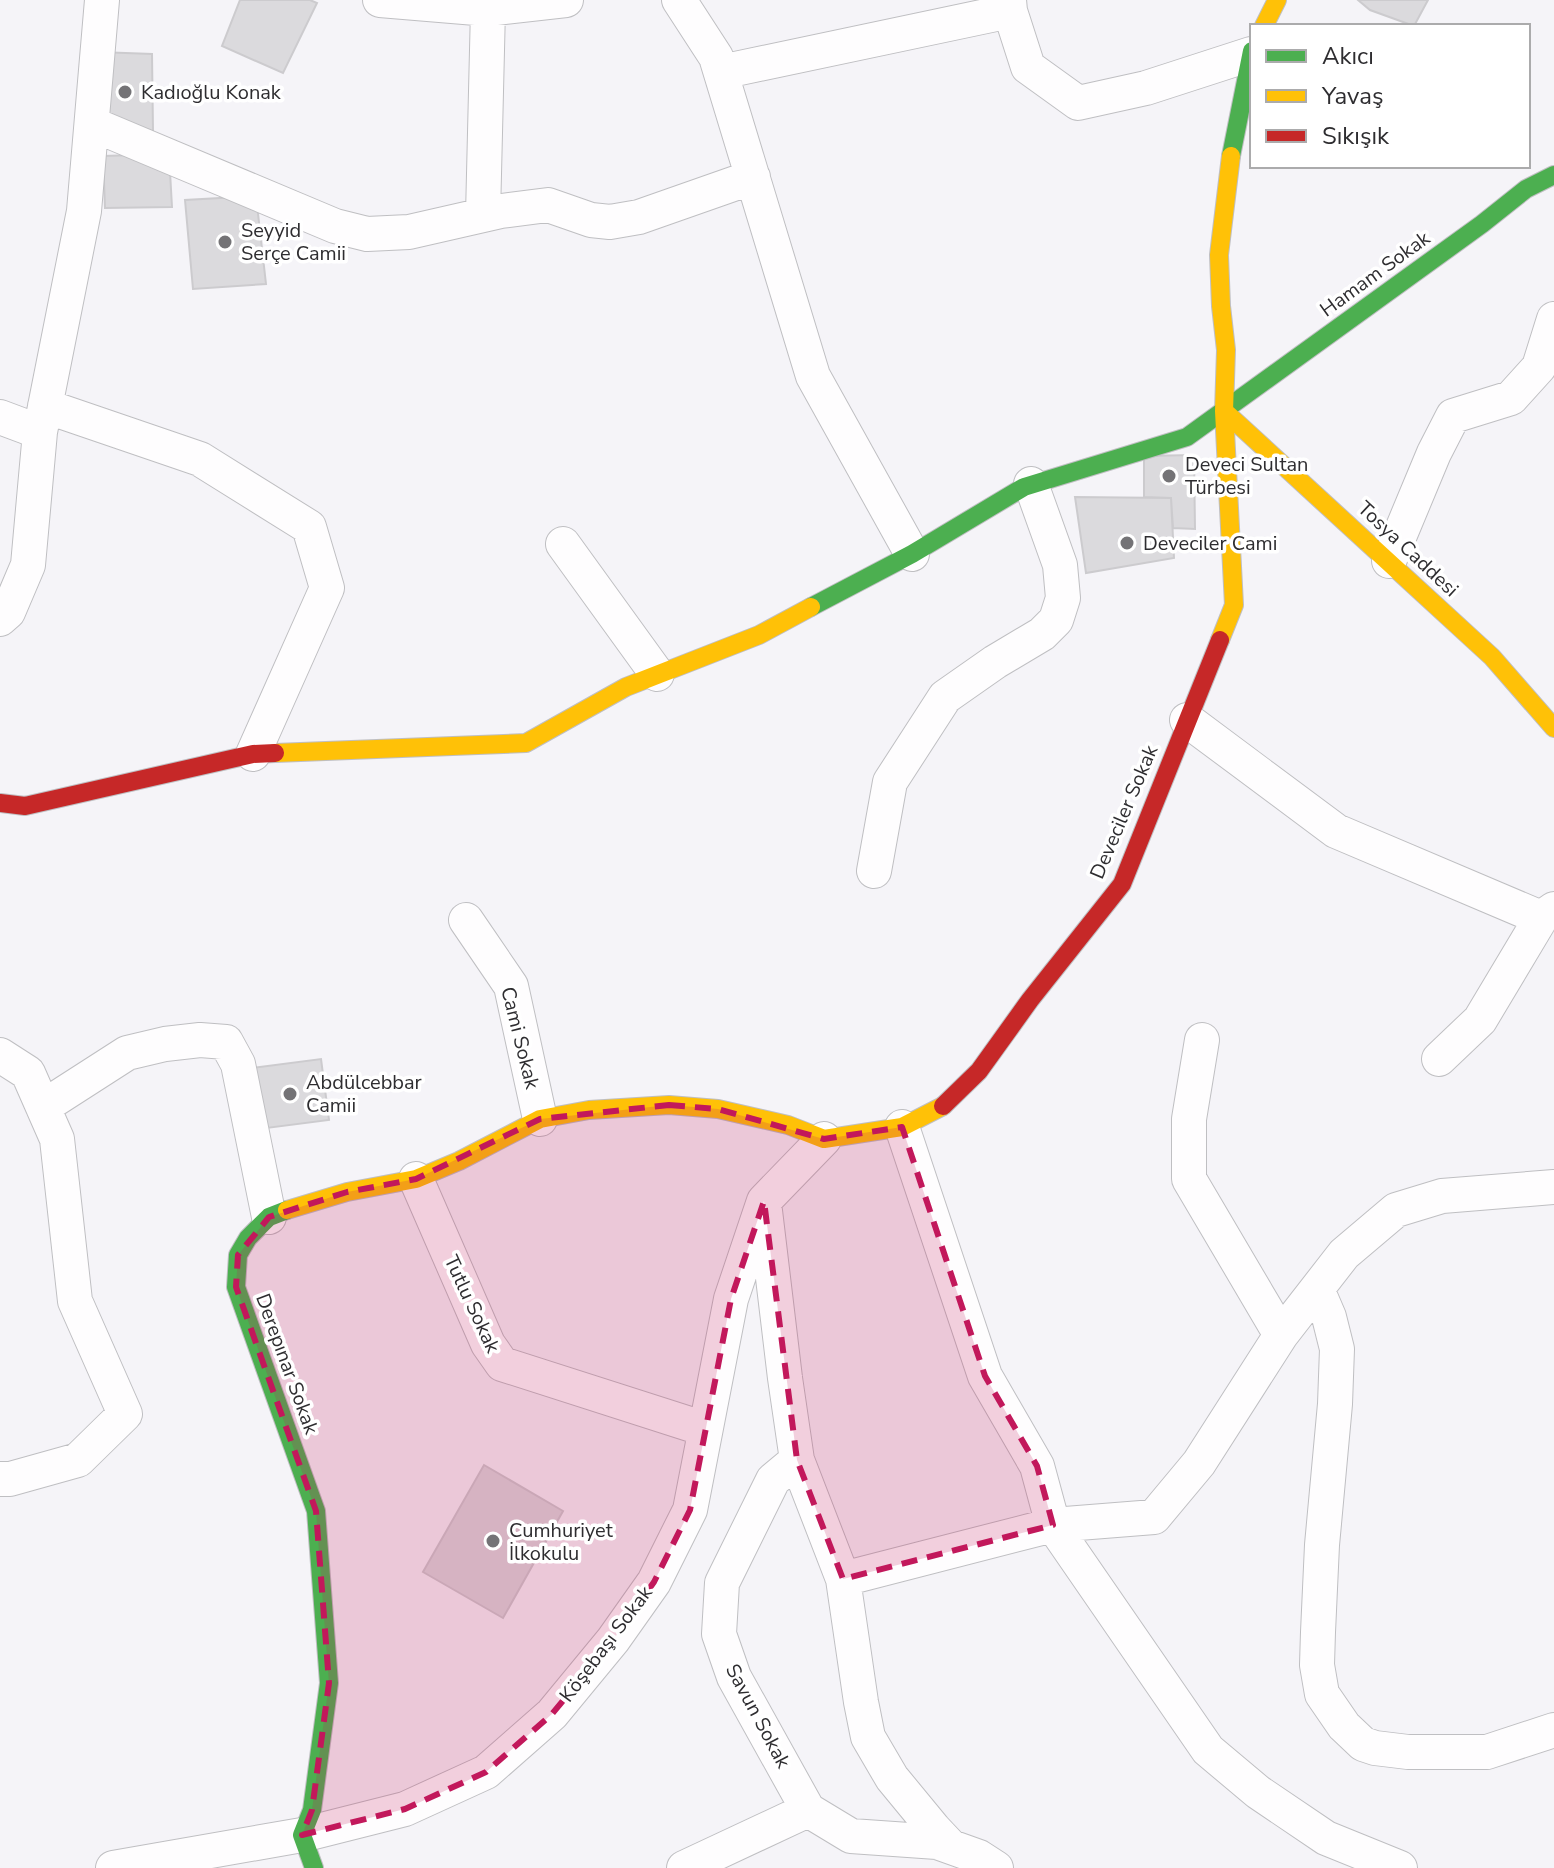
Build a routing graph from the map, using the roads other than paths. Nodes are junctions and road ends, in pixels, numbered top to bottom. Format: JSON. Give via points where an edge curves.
{"nodes":[{"id":1,"x":102,"y":0,"type":"edge"},
{"id":2,"x":380,"y":0,"type":"edge"},
{"id":3,"x":566,"y":0,"type":"edge"},
{"id":4,"x":679,"y":0,"type":"edge"},
{"id":5,"x":1277,"y":0,"type":"edge"},
{"id":6,"x":1009,"y":5,"type":"edge"},
{"id":7,"x":488,"y":9,"type":"junction"},
{"id":8,"x":1266,"y":24,"type":"edge"},
{"id":9,"x":1250,"y":46,"type":"edge"},
{"id":10,"x":1250,"y":71,"type":"edge"},
{"id":11,"x":721,"y":72,"type":"junction"},
{"id":12,"x":92,"y":124,"type":"junction"},
{"id":13,"x":1554,"y":175,"type":"edge"},
{"id":14,"x":753,"y":177,"type":"junction"},
{"id":15,"x":483,"y":215,"type":"junction"},
{"id":16,"x":1554,"y":319,"type":"edge"},
{"id":17,"x":1224,"y":411,"type":"junction"},
{"id":18,"x":0,"y":417,"type":"edge"},
{"id":19,"x":43,"y":419,"type":"junction"},
{"id":20,"x":1031,"y":484,"type":"junction"},
{"id":21,"x":563,"y":544,"type":"dead end"},
{"id":22,"x":912,"y":554,"type":"junction"},
{"id":23,"x":1389,"y":561,"type":"junction"},
{"id":24,"x":3,"y":613,"type":"edge"},
{"id":25,"x":657,"y":674,"type":"junction"},
{"id":26,"x":1187,"y":720,"type":"junction"},
{"id":27,"x":1554,"y":728,"type":"edge"},
{"id":28,"x":253,"y":754,"type":"junction"},
{"id":29,"x":0,"y":803,"type":"edge"},
{"id":30,"x":874,"y":871,"type":"dead end"},
{"id":31,"x":1547,"y":914,"type":"edge"},
{"id":32,"x":466,"y":920,"type":"dead end"},
{"id":33,"x":1202,"y":1040,"type":"dead end"},
{"id":34,"x":0,"y":1055,"type":"edge"},
{"id":35,"x":1439,"y":1059,"type":"dead end"},
{"id":36,"x":43,"y":1107,"type":"junction"},
{"id":37,"x":540,"y":1119,"type":"junction"},
{"id":38,"x":902,"y":1127,"type":"junction"},
{"id":39,"x":824,"y":1139,"type":"junction"},
{"id":40,"x":416,"y":1179,"type":"junction"},
{"id":41,"x":1553,"y":1184,"type":"edge"},
{"id":42,"x":764,"y":1201,"type":"junction"},
{"id":43,"x":269,"y":1217,"type":"junction"},
{"id":44,"x":1317,"y":1289,"type":"junction"},
{"id":45,"x":1281,"y":1335,"type":"junction"},
{"id":46,"x":705,"y":1429,"type":"junction"},
{"id":47,"x":797,"y":1460,"type":"junction"},
{"id":48,"x":0,"y":1479,"type":"edge"},
{"id":49,"x":1053,"y":1525,"type":"junction"},
{"id":50,"x":843,"y":1579,"type":"junction"},
{"id":51,"x":1554,"y":1730,"type":"edge"},
{"id":52,"x":808,"y":1810,"type":"junction"},
{"id":53,"x":302,"y":1835,"type":"junction"},
{"id":54,"x":951,"y":1847,"type":"junction"},
{"id":55,"x":113,"y":1868,"type":"edge"},
{"id":56,"x":314,"y":1868,"type":"edge"},
{"id":57,"x":684,"y":1868,"type":"edge"},
{"id":58,"x":996,"y":1868,"type":"edge"},
{"id":59,"x":1400,"y":1868,"type":"edge"}],
"edges":[{"from":1,"to":12,"type":"street"},
{"from":2,"to":7,"type":"street"},
{"from":3,"to":7,"type":"street"},
{"from":4,"to":11,"type":"street"},
{"from":5,"to":8,"type":"street","name":"Deveciler Sokak"},
{"from":6,"to":9,"type":"street","via":[[1028,67],[1078,103],[1146,88]]},
{"from":6,"to":11,"type":"street"},
{"from":7,"to":15,"type":"street"},
{"from":10,"to":17,"type":"street","name":"Deveciler Sokak","via":[[1229,164],[1219,255]]},
{"from":11,"to":14,"type":"street"},
{"from":12,"to":15,"type":"street","via":[[335,226],[367,234],[409,232]]},
{"from":12,"to":19,"type":"street","via":[[84,211]]},
{"from":13,"to":17,"type":"street","name":"Hamam Sokak","via":[[1526,189]]},
{"from":14,"to":15,"type":"street","via":[[610,222],[548,205]]},
{"from":14,"to":22,"type":"street","via":[[813,376]]},
{"from":16,"to":23,"type":"street","via":[[1539,367],[1511,398],[1453,416]]},
{"from":17,"to":20,"type":"street","name":"Hamam Sokak","via":[[1187,437]]},
{"from":17,"to":23,"type":"street","name":"Tosya Caddesi"},
{"from":17,"to":26,"type":"street","name":"Deveciler Sokak","via":[[1234,605]]},
{"from":18,"to":19,"type":"street"},
{"from":19,"to":24,"type":"street","via":[[28,565]]},
{"from":19,"to":28,"type":"street","via":[[200,459],[309,527],[327,588]]},
{"from":20,"to":22,"type":"street","name":"Hamam Sokak"},
{"from":20,"to":30,"type":"street","via":[[1060,565],[1063,598],[1056,620],[945,697],[890,782]]},
{"from":21,"to":25,"type":"street"},
{"from":22,"to":25,"type":"street","name":"Hamam Sokak","via":[[759,635]]},
{"from":23,"to":27,"type":"street","name":"Tosya Caddesi","via":[[1492,657]]},
{"from":25,"to":28,"type":"street","name":"Hamam Sokak","via":[[526,743]]},
{"from":26,"to":31,"type":"street","via":[[1336,831]]},
{"from":26,"to":38,"type":"street","name":"Deveciler Sokak","via":[[1122,884],[979,1071],[942,1107]]},
{"from":28,"to":29,"type":"street","name":"Hamam Sokak","via":[[25,806]]},
{"from":31,"to":35,"type":"street","via":[[1480,1020]]},
{"from":32,"to":37,"type":"street","name":"Cami Sokak","via":[[511,986]]},
{"from":33,"to":45,"type":"street","via":[[1189,1119],[1189,1179]]},
{"from":34,"to":36,"type":"street","via":[[28,1073]]},
{"from":36,"to":43,"type":"street","via":[[127,1053],[177,1042],[226,1042],[238,1064]]},
{"from":36,"to":48,"type":"street","via":[[57,1139],[75,1301],[125,1414],[78,1460]]},
{"from":37,"to":39,"type":"street","name":"Derepınar Sokak","via":[[669,1105],[718,1109]]},
{"from":37,"to":40,"type":"street","name":"Derepınar Sokak"},
{"from":38,"to":39,"type":"street","name":"Deveciler Sokak"},
{"from":38,"to":49,"type":"street","via":[[985,1376],[1037,1466]]},
{"from":39,"to":42,"type":"street","name":"Köşebaşı Sokak"},
{"from":40,"to":43,"type":"street","name":"Derepınar Sokak","via":[[347,1192]]},
{"from":40,"to":46,"type":"street","name":"Tutlu Sokak","via":[[488,1344],[502,1364]]},
{"from":41,"to":44,"type":"street","via":[[1442,1196],[1396,1210],[1344,1254]]},
{"from":42,"to":46,"type":"street","name":"Köşebaşı Sokak","via":[[731,1299]]},
{"from":42,"to":47,"type":"street"},
{"from":43,"to":53,"type":"street","name":"Derepınar Sokak","via":[[238,1255],[236,1287],[316,1511],[329,1683],[312,1810]]},
{"from":44,"to":45,"type":"street"},
{"from":44,"to":51,"type":"street","via":[[1337,1349],[1322,1545],[1317,1665],[1322,1694],[1344,1726],[1375,1748],[1487,1752]]},
{"from":45,"to":49,"type":"street","via":[[1199,1463],[1154,1517]]},
{"from":46,"to":53,"type":"street","name":"Köşebaşı Sokak","via":[[690,1510],[654,1582],[552,1714],[486,1772],[405,1809]]},
{"from":47,"to":50,"type":"street"},
{"from":47,"to":52,"type":"street","name":"Savun Sokak","via":[[773,1480],[722,1583],[719,1634],[734,1677]]},
{"from":49,"to":50,"type":"street"},
{"from":49,"to":59,"type":"street","via":[[1208,1750],[1326,1838]]},
{"from":50,"to":54,"type":"street","via":[[868,1737],[892,1778]]},
{"from":52,"to":54,"type":"street","name":"Savun Sokak","via":[[851,1836]]},
{"from":52,"to":57,"type":"street"},
{"from":53,"to":55,"type":"street","name":"Köşebaşı Sokak"},
{"from":53,"to":56,"type":"street"},
{"from":54,"to":58,"type":"street","name":"Savun Sokak"}]}
